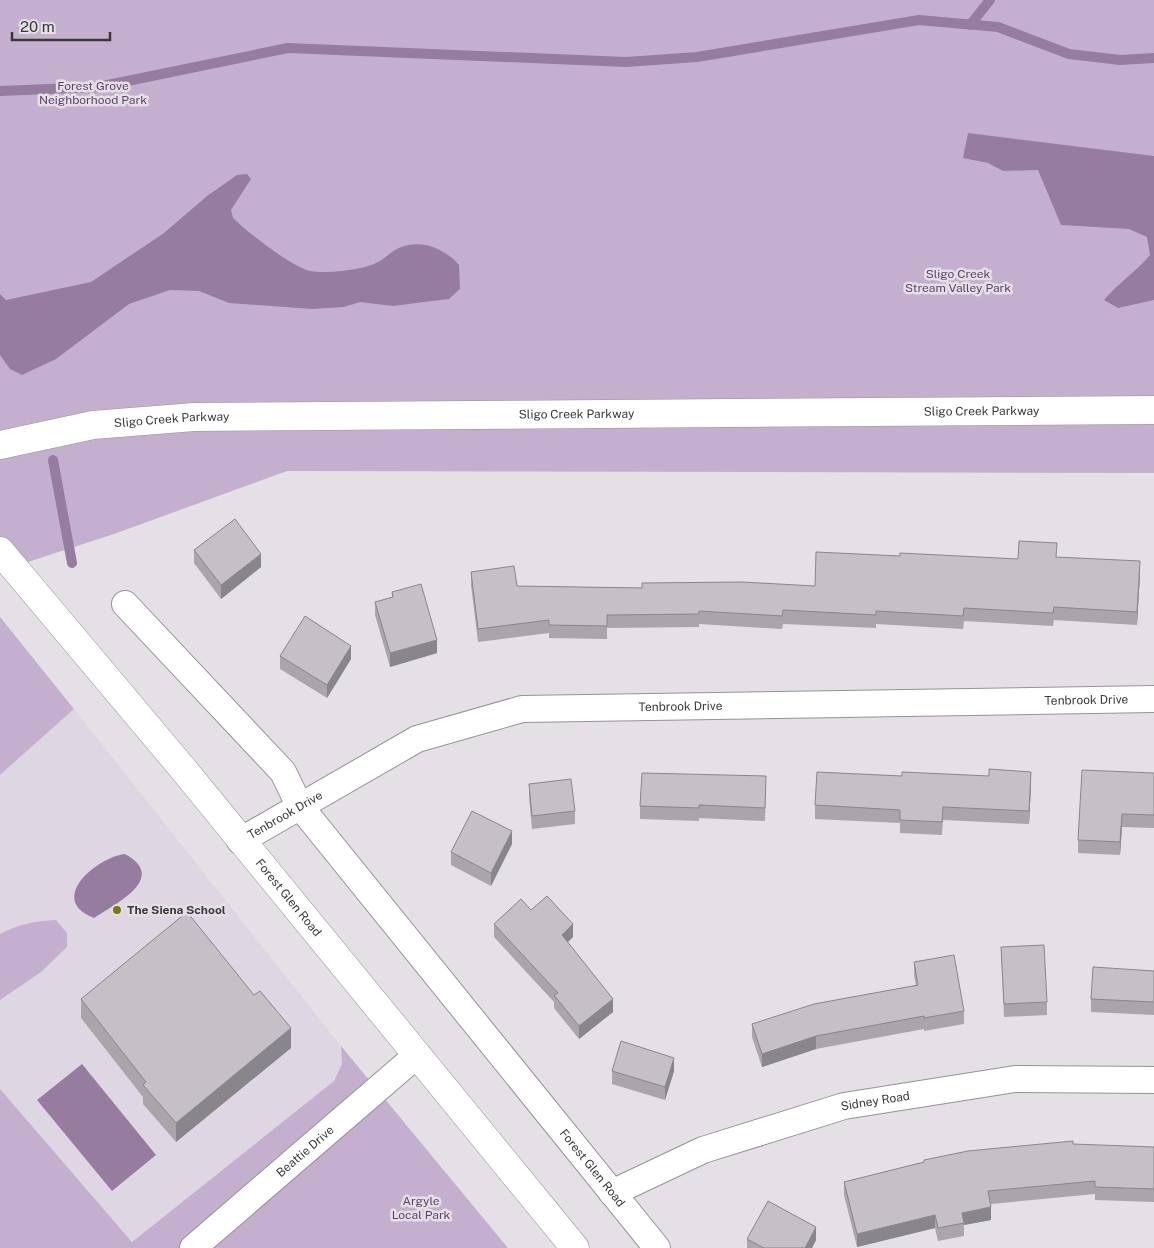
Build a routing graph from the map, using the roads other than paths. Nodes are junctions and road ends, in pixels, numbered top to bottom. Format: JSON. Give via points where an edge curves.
{"nodes":[{"id":1,"x":1154,"y":410,"type":"edge"},
{"id":2,"x":0,"y":445,"type":"edge"},
{"id":3,"x":0,"y":551,"type":"edge"},
{"id":4,"x":125,"y":604,"type":"dead end"},
{"id":5,"x":1154,"y":699,"type":"edge"},
{"id":6,"x":299,"y":805,"type":"junction"},
{"id":7,"x":240,"y":841,"type":"junction"},
{"id":8,"x":417,"y":1055,"type":"junction"},
{"id":9,"x":1154,"y":1080,"type":"edge"},
{"id":10,"x":612,"y":1193,"type":"junction"},
{"id":11,"x":193,"y":1248,"type":"edge"},
{"id":12,"x":575,"y":1248,"type":"edge"},
{"id":13,"x":657,"y":1248,"type":"edge"}],
"edges":[{"from":1,"to":2,"type":"street","name":"Sligo Creek Parkway","via":[[194,417],[93,425]]},
{"from":3,"to":7,"type":"street","name":"Forest Glen Road"},
{"from":4,"to":6,"type":"street","name":"Forest Glen Road","via":[[283,772]]},
{"from":5,"to":6,"type":"street","name":"Tenbrook Drive","via":[[522,708],[417,738]]},
{"from":6,"to":7,"type":"street","name":"Tenbrook Drive"},
{"from":6,"to":10,"type":"street","name":"Forest Glen Road"},
{"from":7,"to":8,"type":"street","name":"Forest Glen Road"},
{"from":8,"to":11,"type":"street","name":"Beattie Drive"},
{"from":8,"to":12,"type":"street","name":"Forest Glen Road"},
{"from":9,"to":10,"type":"street","name":"Sidney Road","via":[[1015,1079],[844,1106],[703,1150]]},
{"from":10,"to":13,"type":"street","name":"Forest Glen Road"}]}
